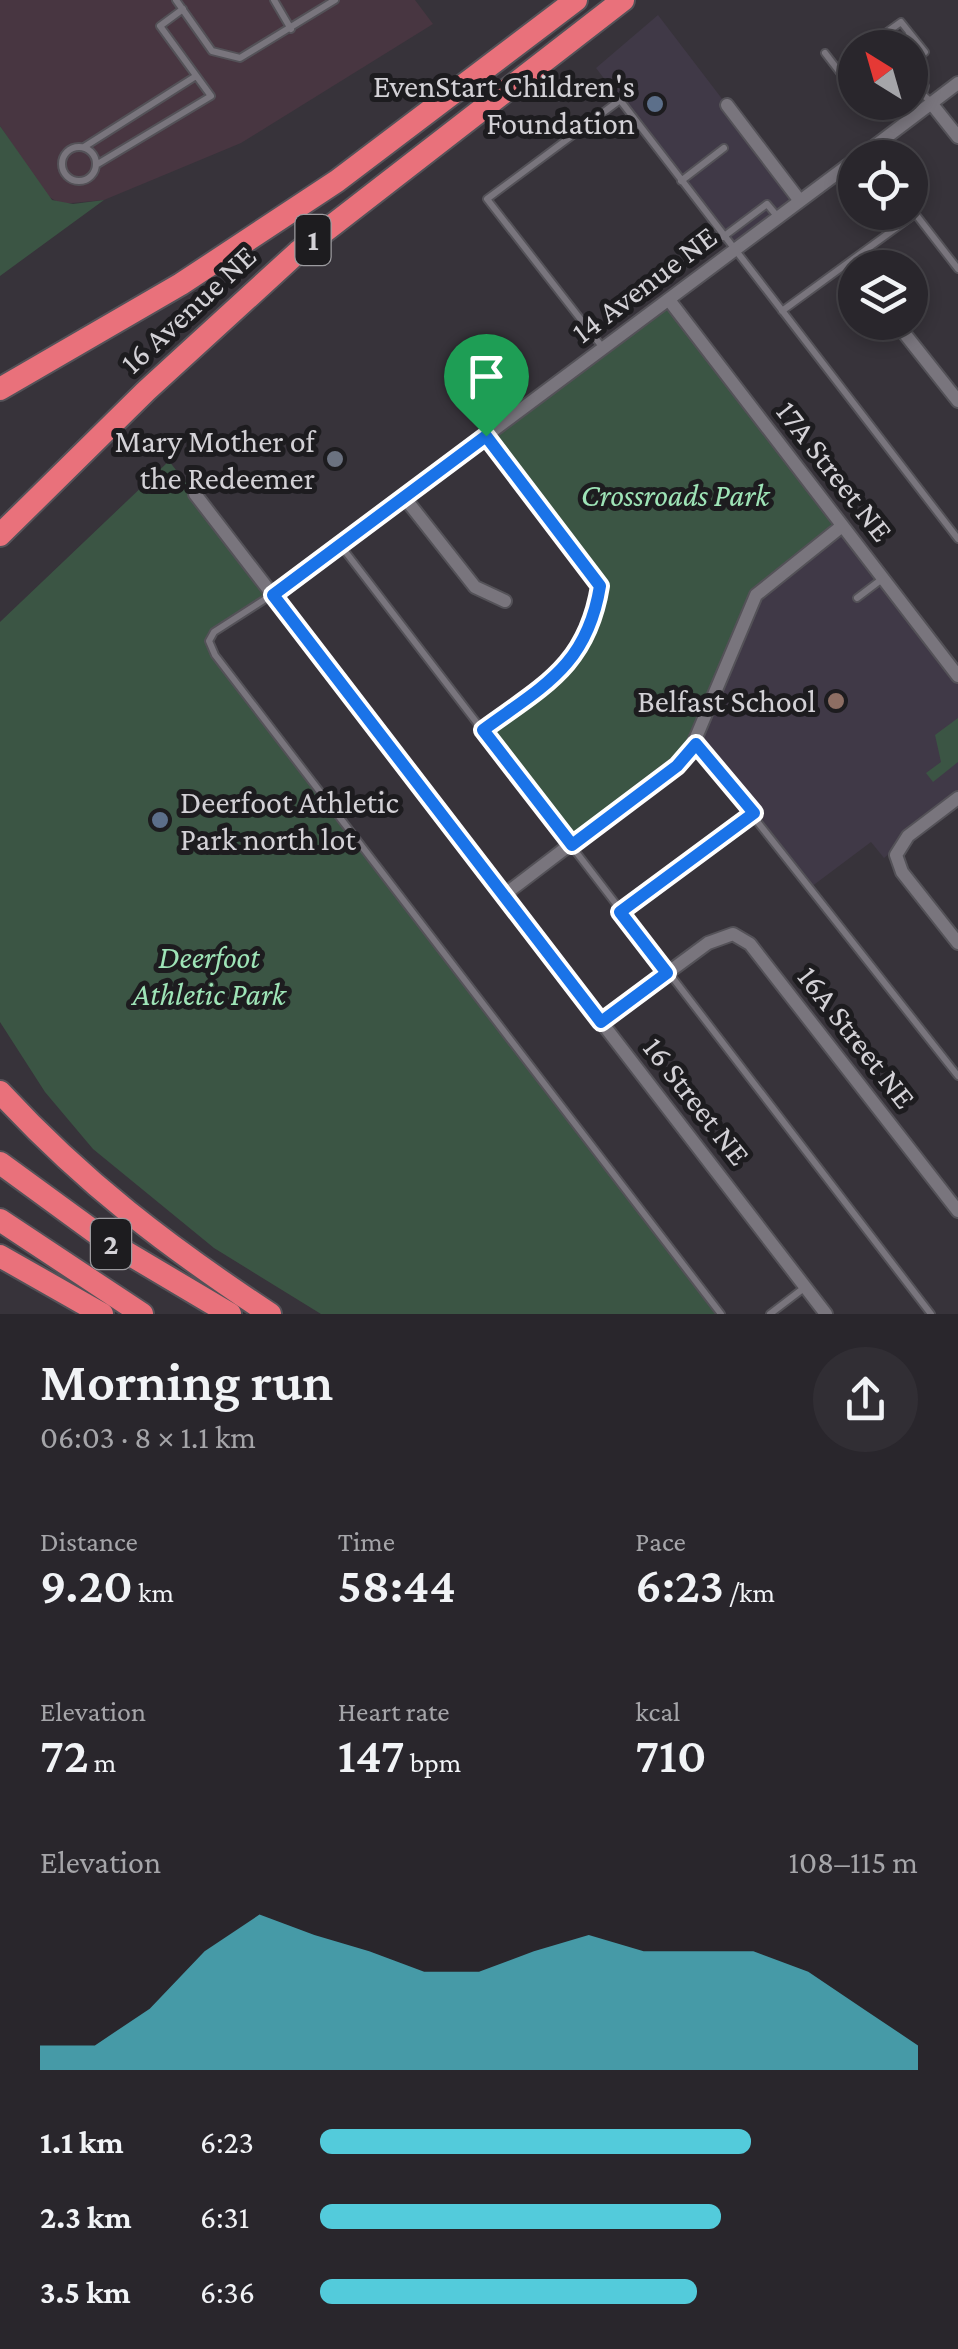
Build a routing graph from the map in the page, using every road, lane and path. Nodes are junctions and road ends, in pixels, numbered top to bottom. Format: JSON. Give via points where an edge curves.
{"nodes":[{"id":1,"x":176,"y":0,"type":"edge"},
{"id":2,"x":274,"y":0,"type":"edge"},
{"id":3,"x":335,"y":0,"type":"edge"},
{"id":4,"x":576,"y":0,"type":"edge"},
{"id":5,"x":623,"y":0,"type":"edge"},
{"id":6,"x":183,"y":9,"type":"junction"},
{"id":7,"x":290,"y":28,"type":"junction"},
{"id":8,"x":825,"y":53,"type":"dead end"},
{"id":9,"x":838,"y":70,"type":"edge"},
{"id":10,"x":196,"y":76,"type":"junction"},
{"id":11,"x":958,"y":82,"type":"edge"},
{"id":12,"x":928,"y":97,"type":"edge"},
{"id":13,"x":928,"y":99,"type":"edge"},
{"id":14,"x":726,"y":105,"type":"dead end"},
{"id":15,"x":904,"y":120,"type":"edge"},
{"id":16,"x":958,"y":137,"type":"edge"},
{"id":17,"x":882,"y":140,"type":"edge"},
{"id":18,"x":84,"y":147,"type":"junction"},
{"id":19,"x":724,"y":148,"type":"dead end"},
{"id":20,"x":96,"y":165,"type":"junction"},
{"id":21,"x":838,"y":175,"type":"edge"},
{"id":22,"x":681,"y":181,"type":"junction"},
{"id":23,"x":800,"y":201,"type":"junction"},
{"id":24,"x":778,"y":217,"type":"junction"},
{"id":25,"x":928,"y":229,"type":"edge"},
{"id":26,"x":887,"y":230,"type":"edge"},
{"id":27,"x":723,"y":236,"type":"junction"},
{"id":28,"x":734,"y":251,"type":"junction"},
{"id":29,"x":958,"y":268,"type":"edge"},
{"id":30,"x":669,"y":300,"type":"junction"},
{"id":31,"x":782,"y":312,"type":"junction"},
{"id":32,"x":910,"y":340,"type":"edge"},
{"id":33,"x":603,"y":348,"type":"junction"},
{"id":34,"x":0,"y":389,"type":"edge"},
{"id":35,"x":958,"y":401,"type":"edge"},
{"id":36,"x":486,"y":436,"type":"junction"},
{"id":37,"x":195,"y":494,"type":"dead end"},
{"id":38,"x":404,"y":497,"type":"junction"},
{"id":39,"x":842,"y":526,"type":"junction"},
{"id":40,"x":0,"y":535,"type":"edge"},
{"id":41,"x":958,"y":539,"type":"edge"},
{"id":42,"x":340,"y":545,"type":"junction"},
{"id":43,"x":883,"y":578,"type":"junction"},
{"id":44,"x":273,"y":595,"type":"junction"},
{"id":45,"x":857,"y":598,"type":"dead end"},
{"id":46,"x":504,"y":602,"type":"dead end"},
{"id":47,"x":958,"y":676,"type":"edge"},
{"id":48,"x":483,"y":730,"type":"junction"},
{"id":49,"x":696,"y":744,"type":"junction"},
{"id":50,"x":956,"y":803,"type":"edge"},
{"id":51,"x":754,"y":813,"type":"junction"},
{"id":52,"x":572,"y":845,"type":"junction"},
{"id":53,"x":504,"y":895,"type":"junction"},
{"id":54,"x":620,"y":912,"type":"junction"},
{"id":55,"x":958,"y":943,"type":"edge"},
{"id":56,"x":667,"y":973,"type":"junction"},
{"id":57,"x":601,"y":1022,"type":"junction"},
{"id":58,"x":958,"y":1076,"type":"edge"},
{"id":59,"x":0,"y":1092,"type":"edge"},
{"id":60,"x":0,"y":1163,"type":"edge"},
{"id":61,"x":956,"y":1204,"type":"edge"},
{"id":62,"x":0,"y":1220,"type":"edge"},
{"id":63,"x":0,"y":1256,"type":"edge"},
{"id":64,"x":805,"y":1288,"type":"junction"},
{"id":65,"x":102,"y":1314,"type":"edge"},
{"id":66,"x":142,"y":1314,"type":"edge"},
{"id":67,"x":230,"y":1314,"type":"edge"},
{"id":68,"x":270,"y":1314,"type":"edge"},
{"id":69,"x":721,"y":1314,"type":"edge"},
{"id":70,"x":770,"y":1314,"type":"edge"},
{"id":71,"x":826,"y":1314,"type":"edge"},
{"id":72,"x":932,"y":1314,"type":"edge"}],
"edges":[{"from":1,"to":6,"type":"lane"},
{"from":2,"to":7,"type":"lane"},
{"from":3,"to":7,"type":"lane"},
{"from":4,"to":34,"type":"highway","name":"16 Avenue NE","number":"1","via":[[337,181],[181,284]]},
{"from":5,"to":40,"type":"highway","name":"16 Avenue NE","number":"1","via":[[298,252]]},
{"from":6,"to":7,"type":"lane","via":[[212,51],[240,58]]},
{"from":6,"to":10,"type":"lane","via":[[160,26]]},
{"from":8,"to":9,"type":"lane"},
{"from":10,"to":18,"type":"lane"},
{"from":10,"to":20,"type":"lane","via":[[210,96]]},
{"from":11,"to":12,"type":"street","name":"14 Avenue NE"},
{"from":13,"to":16,"type":"street"},
{"from":14,"to":23,"type":"street"},
{"from":15,"to":17,"type":"street","name":"14 Avenue NE"},
{"from":18,"to":20,"type":"lane"},
{"from":18,"to":20,"type":"lane","via":[[68,151],[64,171],[82,180]]},
{"from":19,"to":22,"type":"lane"},
{"from":21,"to":23,"type":"street","name":"14 Avenue NE"},
{"from":22,"to":27,"type":"lane"},
{"from":22,"to":33,"type":"lane","via":[[620,100],[488,199]]},
{"from":23,"to":24,"type":"street","name":"14 Avenue NE"},
{"from":24,"to":27,"type":"lane","via":[[767,204]]},
{"from":24,"to":28,"type":"street","name":"14 Avenue NE"},
{"from":25,"to":29,"type":"lane"},
{"from":26,"to":31,"type":"lane"},
{"from":27,"to":28,"type":"lane"},
{"from":28,"to":30,"type":"street","name":"14 Avenue NE"},
{"from":28,"to":31,"type":"lane"},
{"from":30,"to":33,"type":"street","name":"14 Avenue NE"},
{"from":30,"to":39,"type":"street","name":"17A Street NE"},
{"from":31,"to":41,"type":"lane"},
{"from":32,"to":35,"type":"street"},
{"from":33,"to":36,"type":"street","name":"14 Avenue NE"},
{"from":36,"to":38,"type":"street","name":"14 Avenue NE"},
{"from":36,"to":48,"type":"lane","via":[[600,586],[567,668]]},
{"from":37,"to":44,"type":"street","name":"16 Street NE"},
{"from":38,"to":42,"type":"street","name":"14 Avenue NE"},
{"from":38,"to":46,"type":"street","via":[[475,587]]},
{"from":39,"to":43,"type":"street","name":"17A Street NE"},
{"from":39,"to":49,"type":"street","via":[[756,595]]},
{"from":42,"to":44,"type":"street","name":"14 Avenue NE"},
{"from":42,"to":48,"type":"lane"},
{"from":43,"to":45,"type":"lane"},
{"from":43,"to":47,"type":"street","name":"17A Street NE"},
{"from":44,"to":53,"type":"street","name":"16 Street NE"},
{"from":44,"to":69,"type":"lane","via":[[214,632],[209,641],[215,655]]},
{"from":48,"to":52,"type":"lane"},
{"from":49,"to":51,"type":"lane"},
{"from":49,"to":52,"type":"street","via":[[677,766]]},
{"from":50,"to":55,"type":"street","via":[[896,849],[902,872]]},
{"from":51,"to":54,"type":"lane"},
{"from":51,"to":58,"type":"lane"},
{"from":52,"to":53,"type":"street"},
{"from":52,"to":54,"type":"lane"},
{"from":53,"to":57,"type":"street","name":"16 Street NE"},
{"from":54,"to":56,"type":"lane"},
{"from":56,"to":57,"type":"street"},
{"from":56,"to":61,"type":"street","name":"16A Street NE","via":[[720,936],[733,934],[750,944]]},
{"from":56,"to":72,"type":"lane"},
{"from":57,"to":64,"type":"street","name":"16 Street NE"},
{"from":59,"to":68,"type":"highway","via":[[148,1231]]},
{"from":60,"to":67,"type":"highway","number":"2","via":[[106,1241]]},
{"from":62,"to":66,"type":"highway","number":"2"},
{"from":63,"to":65,"type":"highway"},
{"from":64,"to":70,"type":"lane"},
{"from":64,"to":71,"type":"street","name":"16 Street NE"}]}
